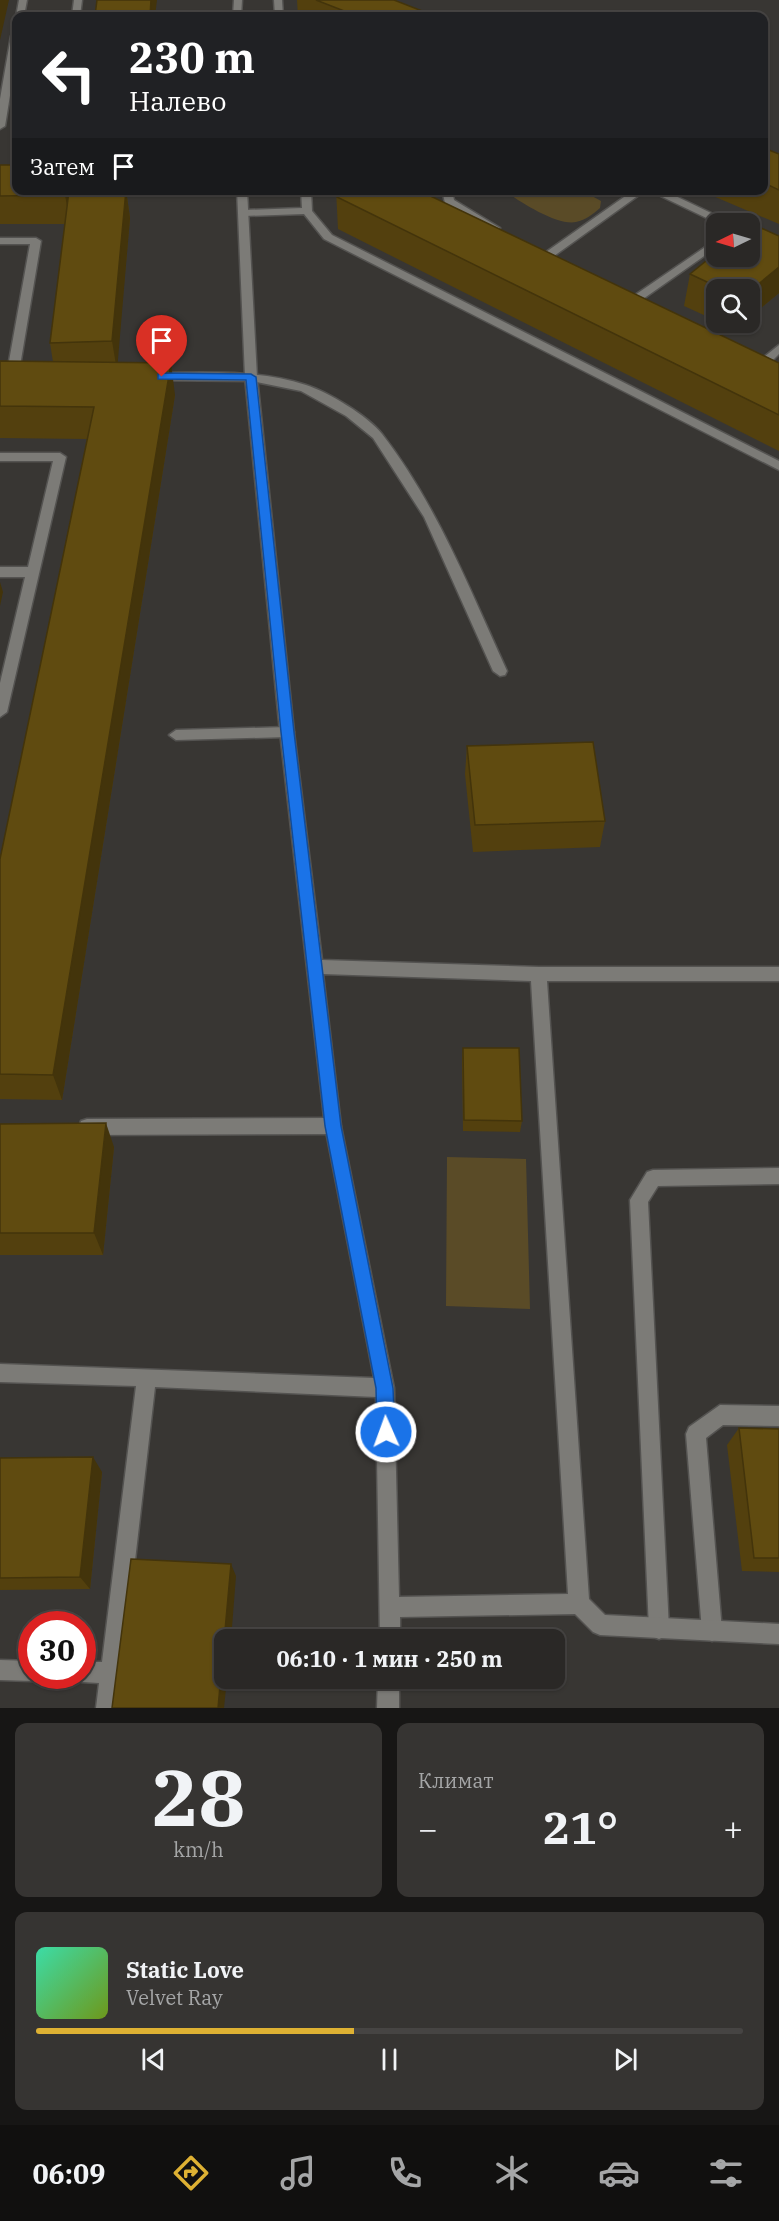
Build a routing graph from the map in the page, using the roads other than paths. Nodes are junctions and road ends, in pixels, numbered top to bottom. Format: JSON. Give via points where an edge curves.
{"nodes":[{"id":1,"x":12,"y":58,"type":"edge"},
{"id":2,"x":0,"y":126,"type":"edge"},
{"id":3,"x":242,"y":195,"type":"edge"},
{"id":4,"x":306,"y":195,"type":"edge"},
{"id":5,"x":448,"y":195,"type":"edge"},
{"id":6,"x":634,"y":195,"type":"edge"},
{"id":7,"x":664,"y":195,"type":"edge"},
{"id":8,"x":307,"y":211,"type":"junction"},
{"id":9,"x":244,"y":213,"type":"junction"},
{"id":10,"x":706,"y":214,"type":"edge"},
{"id":11,"x":511,"y":235,"type":"edge"},
{"id":12,"x":0,"y":241,"type":"edge"},
{"id":13,"x":706,"y":250,"type":"edge"},
{"id":14,"x":550,"y":254,"type":"edge"},
{"id":15,"x":640,"y":298,"type":"edge"},
{"id":16,"x":779,"y":348,"type":"edge"},
{"id":17,"x":768,"y":359,"type":"edge"},
{"id":18,"x":136,"y":377,"type":"edge"},
{"id":19,"x":251,"y":377,"type":"junction"},
{"id":20,"x":11,"y":378,"type":"edge"},
{"id":21,"x":0,"y":458,"type":"edge"},
{"id":22,"x":779,"y":466,"type":"edge"},
{"id":23,"x":0,"y":572,"type":"edge"},
{"id":24,"x":33,"y":572,"type":"junction"},
{"id":25,"x":500,"y":671,"type":"dead end"},
{"id":26,"x":0,"y":712,"type":"edge"},
{"id":27,"x":287,"y":732,"type":"junction"},
{"id":28,"x":176,"y":735,"type":"dead end"},
{"id":29,"x":315,"y":967,"type":"junction"},
{"id":30,"x":539,"y":974,"type":"junction"},
{"id":31,"x":779,"y":974,"type":"edge"},
{"id":32,"x":333,"y":1126,"type":"junction"},
{"id":33,"x":69,"y":1127,"type":"edge"},
{"id":34,"x":779,"y":1176,"type":"edge"},
{"id":35,"x":0,"y":1373,"type":"edge"},
{"id":36,"x":147,"y":1377,"type":"junction"},
{"id":37,"x":385,"y":1388,"type":"junction"},
{"id":38,"x":779,"y":1416,"type":"edge"},
{"id":39,"x":579,"y":1604,"type":"junction"},
{"id":40,"x":391,"y":1606,"type":"junction"},
{"id":41,"x":390,"y":1629,"type":"edge"},
{"id":42,"x":659,"y":1629,"type":"junction"},
{"id":43,"x":712,"y":1631,"type":"junction"},
{"id":44,"x":779,"y":1634,"type":"edge"},
{"id":45,"x":0,"y":1670,"type":"edge"},
{"id":46,"x":18,"y":1671,"type":"edge"},
{"id":47,"x":96,"y":1672,"type":"edge"},
{"id":48,"x":111,"y":1673,"type":"junction"},
{"id":49,"x":389,"y":1689,"type":"edge"},
{"id":50,"x":106,"y":1708,"type":"edge"},
{"id":51,"x":388,"y":1708,"type":"edge"}],
"edges":[{"from":1,"to":2,"type":"street"},
{"from":3,"to":9,"type":"street"},
{"from":4,"to":8,"type":"street"},
{"from":5,"to":11,"type":"street","via":[[449,201]]},
{"from":6,"to":14,"type":"street"},
{"from":7,"to":10,"type":"street"},
{"from":8,"to":9,"type":"street"},
{"from":8,"to":22,"type":"street","via":[[328,237]]},
{"from":9,"to":19,"type":"street"},
{"from":12,"to":20,"type":"street","via":[[36,241]]},
{"from":13,"to":15,"type":"street"},
{"from":16,"to":17,"type":"street"},
{"from":18,"to":19,"type":"street"},
{"from":19,"to":25,"type":"street","via":[[304,388],[350,412],[377,435],[430,517]]},
{"from":19,"to":27,"type":"street"},
{"from":21,"to":24,"type":"street","via":[[60,457]]},
{"from":23,"to":24,"type":"street"},
{"from":24,"to":26,"type":"street"},
{"from":27,"to":28,"type":"street"},
{"from":27,"to":29,"type":"street"},
{"from":29,"to":30,"type":"street"},
{"from":29,"to":32,"type":"street"},
{"from":30,"to":31,"type":"street"},
{"from":30,"to":39,"type":"street"},
{"from":32,"to":33,"type":"street"},
{"from":32,"to":37,"type":"street"},
{"from":34,"to":42,"type":"street","via":[[653,1178],[639,1200]]},
{"from":35,"to":36,"type":"street"},
{"from":36,"to":37,"type":"street"},
{"from":36,"to":48,"type":"street"},
{"from":37,"to":40,"type":"street"},
{"from":38,"to":43,"type":"street","via":[[720,1415],[696,1434]]},
{"from":39,"to":40,"type":"street"},
{"from":39,"to":42,"type":"street","via":[[600,1625]]},
{"from":40,"to":41,"type":"street"},
{"from":42,"to":43,"type":"street"},
{"from":43,"to":44,"type":"street"},
{"from":45,"to":46,"type":"street"},
{"from":47,"to":48,"type":"street"},
{"from":48,"to":50,"type":"street"},
{"from":49,"to":51,"type":"street"}]}
